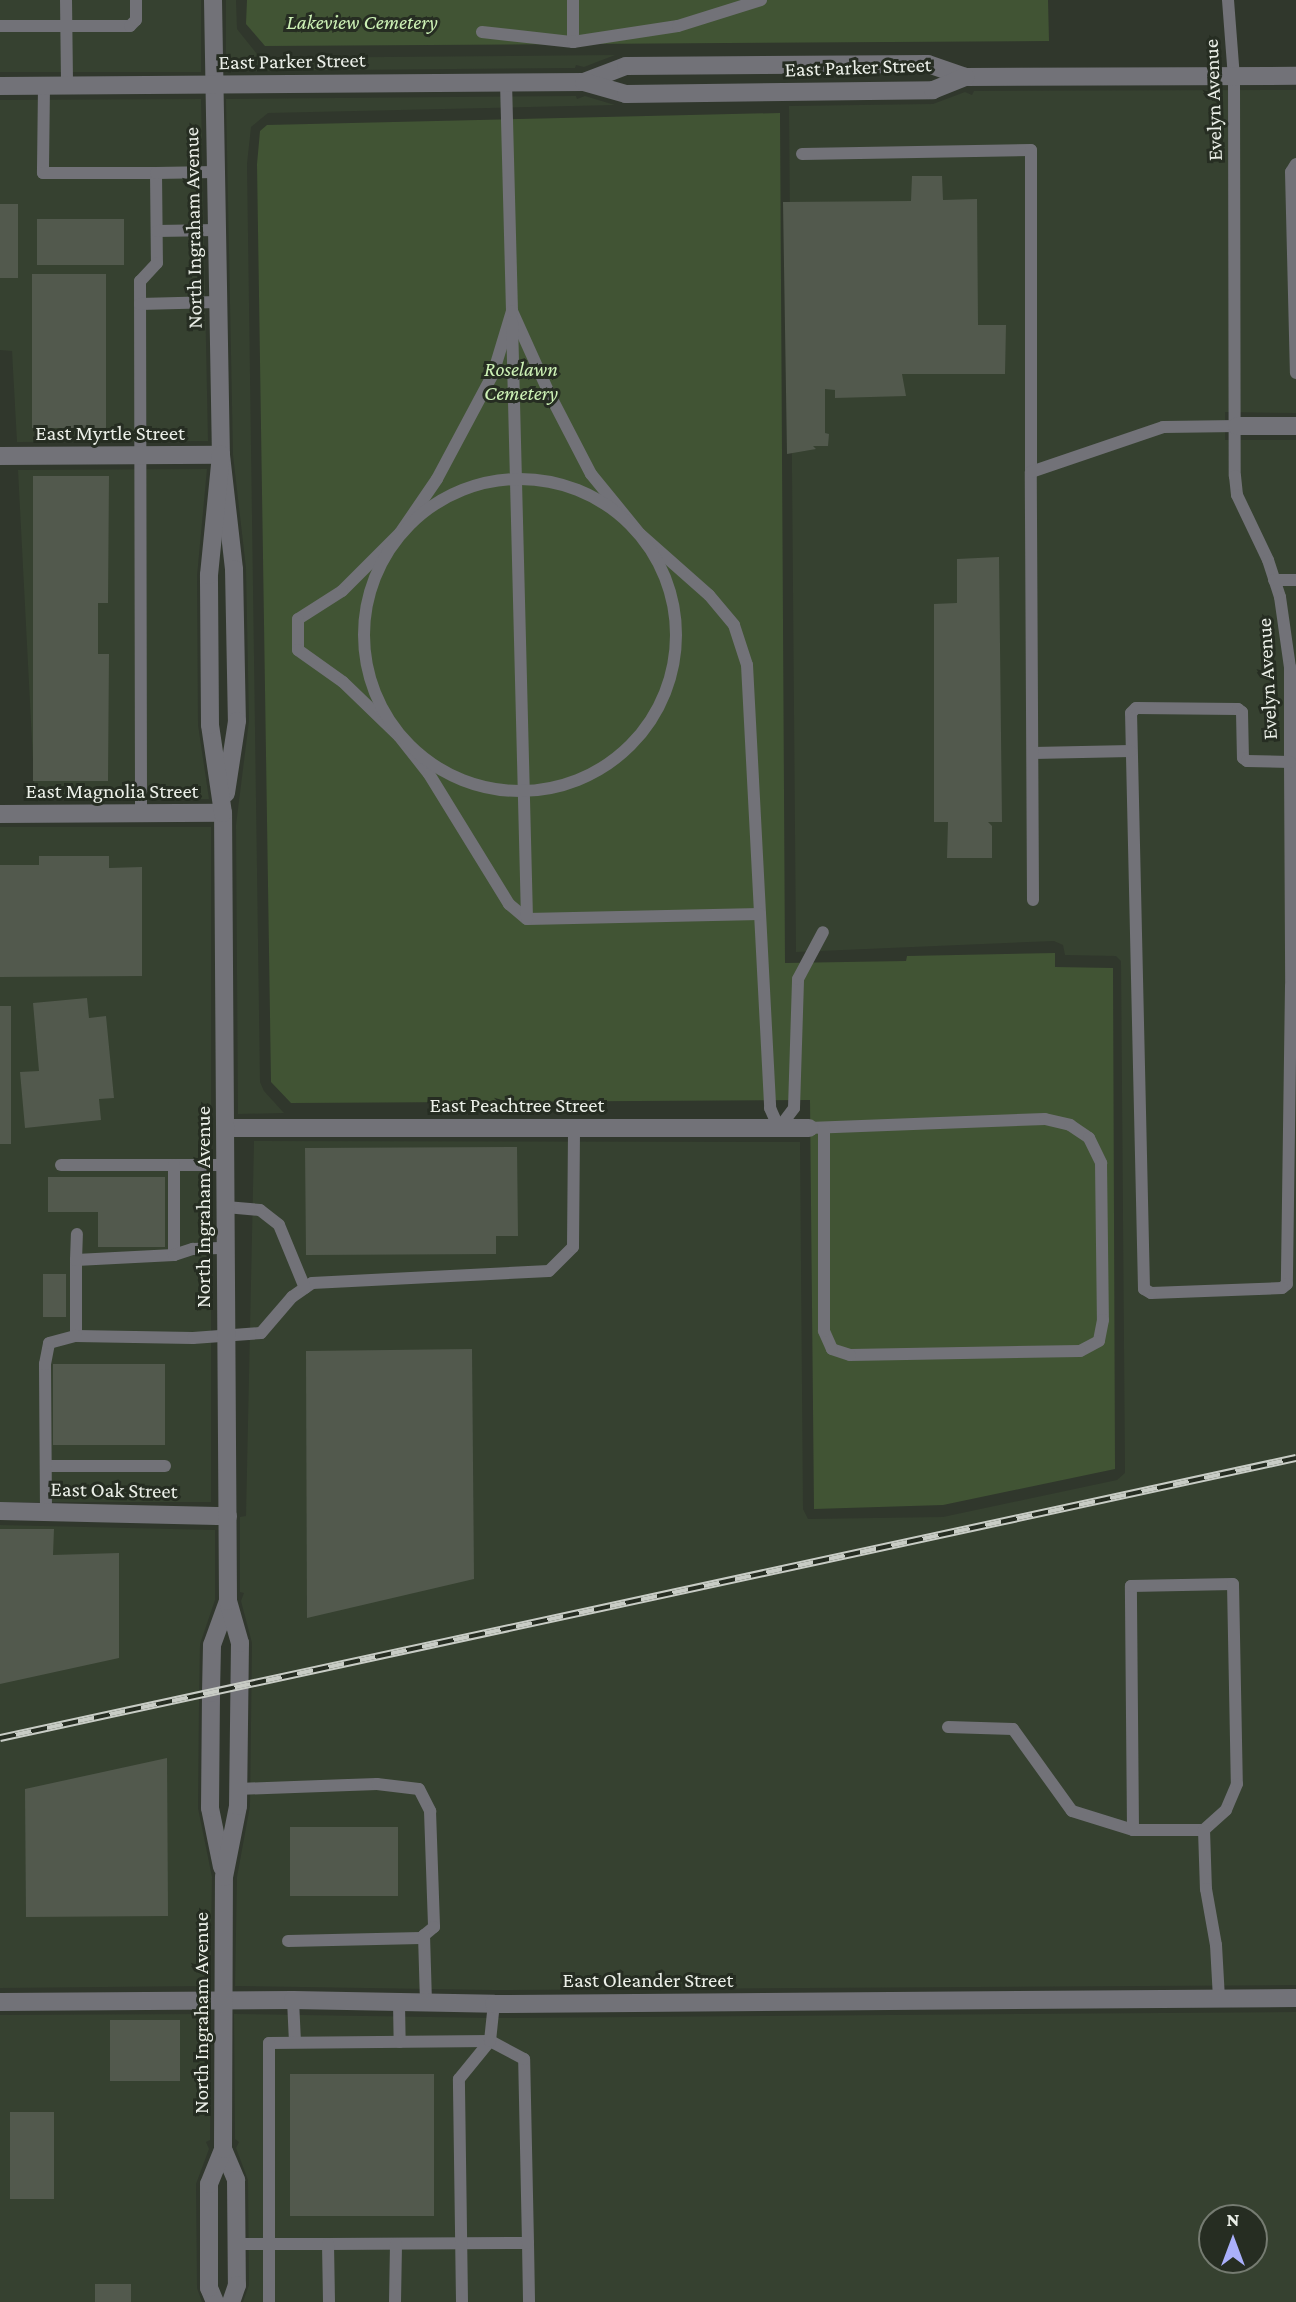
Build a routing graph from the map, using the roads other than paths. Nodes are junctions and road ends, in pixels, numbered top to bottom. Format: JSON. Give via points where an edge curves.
{"nodes":[{"id":1,"x":66,"y":0,"type":"edge"},
{"id":2,"x":136,"y":0,"type":"edge"},
{"id":3,"x":213,"y":0,"type":"edge"},
{"id":4,"x":573,"y":0,"type":"edge"},
{"id":5,"x":761,"y":0,"type":"edge"},
{"id":6,"x":1228,"y":0,"type":"edge"},
{"id":7,"x":0,"y":26,"type":"edge"},
{"id":8,"x":66,"y":26,"type":"junction"},
{"id":9,"x":482,"y":32,"type":"dead end"},
{"id":10,"x":573,"y":42,"type":"junction"},
{"id":11,"x":1296,"y":76,"type":"edge"},
{"id":12,"x":965,"y":77,"type":"junction"},
{"id":13,"x":1234,"y":78,"type":"junction"},
{"id":14,"x":506,"y":82,"type":"junction"},
{"id":15,"x":584,"y":82,"type":"junction"},
{"id":16,"x":214,"y":85,"type":"junction"},
{"id":17,"x":0,"y":86,"type":"edge"},
{"id":18,"x":44,"y":86,"type":"junction"},
{"id":19,"x":67,"y":86,"type":"junction"},
{"id":20,"x":802,"y":154,"type":"dead end"},
{"id":21,"x":1296,"y":164,"type":"edge"},
{"id":22,"x":215,"y":172,"type":"junction"},
{"id":23,"x":156,"y":173,"type":"junction"},
{"id":24,"x":216,"y":230,"type":"junction"},
{"id":25,"x":157,"y":231,"type":"junction"},
{"id":26,"x":217,"y":302,"type":"junction"},
{"id":27,"x":141,"y":304,"type":"junction"},
{"id":28,"x":512,"y":311,"type":"junction"},
{"id":29,"x":1296,"y":373,"type":"edge"},
{"id":30,"x":1237,"y":426,"type":"junction"},
{"id":31,"x":1296,"y":426,"type":"edge"},
{"id":32,"x":142,"y":455,"type":"junction"},
{"id":33,"x":220,"y":455,"type":"junction"},
{"id":34,"x":0,"y":456,"type":"edge"},
{"id":35,"x":1031,"y":472,"type":"junction"},
{"id":36,"x":516,"y":479,"type":"junction"},
{"id":37,"x":400,"y":533,"type":"junction"},
{"id":38,"x":640,"y":534,"type":"junction"},
{"id":39,"x":1274,"y":580,"type":"junction"},
{"id":40,"x":1296,"y":580,"type":"edge"},
{"id":41,"x":399,"y":736,"type":"junction"},
{"id":42,"x":1131,"y":751,"type":"junction"},
{"id":43,"x":1033,"y":753,"type":"junction"},
{"id":44,"x":1290,"y":762,"type":"junction"},
{"id":45,"x":524,"y":792,"type":"junction"},
{"id":46,"x":141,"y":813,"type":"junction"},
{"id":47,"x":223,"y":813,"type":"junction"},
{"id":48,"x":0,"y":814,"type":"edge"},
{"id":49,"x":1033,"y":900,"type":"dead end"},
{"id":50,"x":760,"y":914,"type":"junction"},
{"id":51,"x":527,"y":919,"type":"junction"},
{"id":52,"x":823,"y":932,"type":"dead end"},
{"id":53,"x":226,"y":1128,"type":"junction"},
{"id":54,"x":574,"y":1128,"type":"junction"},
{"id":55,"x":779,"y":1128,"type":"junction"},
{"id":56,"x":816,"y":1128,"type":"junction"},
{"id":57,"x":61,"y":1165,"type":"dead end"},
{"id":58,"x":174,"y":1165,"type":"junction"},
{"id":59,"x":226,"y":1165,"type":"junction"},
{"id":60,"x":226,"y":1207,"type":"junction"},
{"id":61,"x":77,"y":1234,"type":"dead end"},
{"id":62,"x":226,"y":1248,"type":"junction"},
{"id":63,"x":174,"y":1255,"type":"junction"},
{"id":64,"x":76,"y":1260,"type":"junction"},
{"id":65,"x":304,"y":1288,"type":"junction"},
{"id":66,"x":76,"y":1336,"type":"junction"},
{"id":67,"x":227,"y":1336,"type":"junction"},
{"id":68,"x":46,"y":1466,"type":"junction"},
{"id":69,"x":165,"y":1466,"type":"dead end"},
{"id":70,"x":0,"y":1511,"type":"edge"},
{"id":71,"x":46,"y":1511,"type":"junction"},
{"id":72,"x":228,"y":1516,"type":"junction"},
{"id":73,"x":228,"y":1601,"type":"junction"},
{"id":74,"x":948,"y":1727,"type":"dead end"},
{"id":75,"x":238,"y":1789,"type":"junction"},
{"id":76,"x":1133,"y":1830,"type":"junction"},
{"id":77,"x":1204,"y":1830,"type":"junction"},
{"id":78,"x":224,"y":1877,"type":"junction"},
{"id":79,"x":425,"y":1935,"type":"junction"},
{"id":80,"x":288,"y":1941,"type":"dead end"},
{"id":81,"x":1296,"y":1998,"type":"edge"},
{"id":82,"x":1219,"y":1999,"type":"junction"},
{"id":83,"x":222,"y":2000,"type":"junction"},
{"id":84,"x":293,"y":2000,"type":"junction"},
{"id":85,"x":0,"y":2002,"type":"edge"},
{"id":86,"x":426,"y":2002,"type":"junction"},
{"id":87,"x":399,"y":2003,"type":"junction"},
{"id":88,"x":494,"y":2004,"type":"junction"},
{"id":89,"x":490,"y":2041,"type":"junction"},
{"id":90,"x":295,"y":2042,"type":"junction"},
{"id":91,"x":400,"y":2042,"type":"junction"},
{"id":92,"x":223,"y":2148,"type":"junction"},
{"id":93,"x":462,"y":2243,"type":"junction"},
{"id":94,"x":528,"y":2243,"type":"junction"},
{"id":95,"x":237,"y":2244,"type":"junction"},
{"id":96,"x":269,"y":2244,"type":"junction"},
{"id":97,"x":328,"y":2244,"type":"junction"},
{"id":98,"x":396,"y":2244,"type":"junction"},
{"id":99,"x":215,"y":2302,"type":"edge"},
{"id":100,"x":231,"y":2302,"type":"edge"},
{"id":101,"x":269,"y":2302,"type":"edge"},
{"id":102,"x":329,"y":2302,"type":"edge"},
{"id":103,"x":395,"y":2302,"type":"edge"},
{"id":104,"x":462,"y":2302,"type":"edge"},
{"id":105,"x":529,"y":2302,"type":"edge"}],
"edges":[{"from":1,"to":8,"type":"lane"},
{"from":2,"to":8,"type":"lane","via":[[136,20],[130,26]]},
{"from":3,"to":16,"type":"street","name":"North Ingraham Avenue"},
{"from":4,"to":10,"type":"lane"},
{"from":5,"to":10,"type":"lane","via":[[678,26]]},
{"from":6,"to":13,"type":"lane","name":"Evelyn Avenue"},
{"from":7,"to":8,"type":"lane"},
{"from":8,"to":19,"type":"lane"},
{"from":9,"to":10,"type":"lane"},
{"from":11,"to":13,"type":"street","name":"East Parker Street"},
{"from":12,"to":13,"type":"street","name":"East Parker Street"},
{"from":12,"to":15,"type":"street","name":"East Parker Street","via":[[933,90],[793,92],[626,94]]},
{"from":12,"to":15,"type":"street","name":"East Parker Street","via":[[928,64],[626,66]]},
{"from":13,"to":30,"type":"lane","name":"Evelyn Avenue"},
{"from":14,"to":15,"type":"street","name":"East Parker Street"},
{"from":14,"to":16,"type":"street","name":"East Parker Street"},
{"from":14,"to":28,"type":"lane"},
{"from":16,"to":19,"type":"street","name":"East Parker Street"},
{"from":16,"to":22,"type":"street","name":"North Ingraham Avenue"},
{"from":17,"to":18,"type":"street","name":"East Parker Street"},
{"from":18,"to":19,"type":"street","name":"East Parker Street"},
{"from":18,"to":23,"type":"lane","via":[[43,173]]},
{"from":20,"to":35,"type":"lane","via":[[1031,150]]},
{"from":21,"to":29,"type":"lane","via":[[1292,172]]},
{"from":22,"to":23,"type":"lane"},
{"from":22,"to":24,"type":"street","name":"North Ingraham Avenue"},
{"from":23,"to":25,"type":"lane"},
{"from":24,"to":25,"type":"lane"},
{"from":24,"to":26,"type":"street","name":"North Ingraham Avenue"},
{"from":25,"to":27,"type":"lane","via":[[157,263],[141,281]]},
{"from":26,"to":27,"type":"lane"},
{"from":26,"to":33,"type":"street","name":"North Ingraham Avenue"},
{"from":27,"to":32,"type":"lane"},
{"from":28,"to":36,"type":"lane"},
{"from":28,"to":37,"type":"lane","via":[[493,374],[437,480]]},
{"from":28,"to":38,"type":"lane","via":[[591,474]]},
{"from":30,"to":31,"type":"street"},
{"from":30,"to":35,"type":"lane","via":[[1163,427]]},
{"from":30,"to":39,"type":"lane","name":"Evelyn Avenue","via":[[1237,495]]},
{"from":32,"to":33,"type":"street","name":"East Myrtle Street"},
{"from":32,"to":34,"type":"street","name":"East Myrtle Street"},
{"from":32,"to":46,"type":"lane"},
{"from":33,"to":47,"type":"street","name":"North Ingraham Avenue","via":[[209,575],[210,725]]},
{"from":33,"to":47,"type":"street","name":"North Ingraham Avenue","via":[[234,569],[237,721]]},
{"from":35,"to":43,"type":"lane"},
{"from":36,"to":37,"type":"lane","via":[[473,486],[443,500]]},
{"from":36,"to":38,"type":"lane","via":[[562,484],[605,503]]},
{"from":36,"to":45,"type":"lane"},
{"from":37,"to":41,"type":"lane","via":[[377,570],[364,612],[364,645],[376,698]]},
{"from":37,"to":41,"type":"lane","via":[[342,591],[298,619],[298,650],[343,682]]},
{"from":38,"to":45,"type":"lane","via":[[666,577],[677,626],[672,675],[652,721],[618,758],[573,783]]},
{"from":38,"to":50,"type":"lane","via":[[709,595],[734,625],[747,665]]},
{"from":39,"to":40,"type":"lane"},
{"from":39,"to":44,"type":"lane","name":"Evelyn Avenue","via":[[1287,640]]},
{"from":41,"to":45,"type":"lane","via":[[434,767],[477,786]]},
{"from":41,"to":51,"type":"lane","via":[[429,774],[509,904]]},
{"from":42,"to":43,"type":"lane"},
{"from":42,"to":44,"type":"lane","via":[[1131,713],[1136,708],[1238,709],[1242,712],[1243,758]]},
{"from":42,"to":44,"type":"lane","name":"Evelyn Avenue","via":[[1144,1289],[1151,1293],[1282,1288],[1287,1284]]},
{"from":43,"to":49,"type":"lane"},
{"from":45,"to":51,"type":"lane"},
{"from":46,"to":47,"type":"street","name":"East Magnolia Street"},
{"from":46,"to":48,"type":"street","name":"East Magnolia Street"},
{"from":47,"to":53,"type":"street","name":"North Ingraham Avenue"},
{"from":50,"to":51,"type":"lane"},
{"from":50,"to":55,"type":"lane","via":[[770,1108]]},
{"from":52,"to":55,"type":"lane","via":[[798,979],[794,1108]]},
{"from":53,"to":54,"type":"street","name":"East Peachtree Street"},
{"from":53,"to":59,"type":"street","name":"North Ingraham Avenue"},
{"from":54,"to":55,"type":"street","name":"East Peachtree Street"},
{"from":54,"to":65,"type":"lane","via":[[573,1247],[549,1271],[390,1277],[312,1283]]},
{"from":55,"to":56,"type":"street","name":"East Peachtree Street"},
{"from":56,"to":56,"type":"lane","via":[[1045,1119],[1070,1125],[1089,1138],[1101,1163],[1103,1320],[1099,1341],[1080,1351],[850,1355],[832,1349],[824,1331]]},
{"from":57,"to":58,"type":"lane"},
{"from":58,"to":59,"type":"lane"},
{"from":58,"to":63,"type":"lane"},
{"from":59,"to":60,"type":"street","name":"North Ingraham Avenue"},
{"from":60,"to":62,"type":"street","name":"North Ingraham Avenue"},
{"from":60,"to":65,"type":"lane","via":[[260,1210],[279,1225]]},
{"from":61,"to":64,"type":"lane"},
{"from":62,"to":63,"type":"lane"},
{"from":62,"to":67,"type":"street","name":"North Ingraham Avenue"},
{"from":63,"to":64,"type":"lane"},
{"from":64,"to":66,"type":"lane"},
{"from":65,"to":67,"type":"lane","via":[[261,1333]]},
{"from":66,"to":67,"type":"lane"},
{"from":66,"to":68,"type":"lane","via":[[49,1343]]},
{"from":67,"to":72,"type":"street","name":"North Ingraham Avenue"},
{"from":68,"to":69,"type":"lane"},
{"from":68,"to":71,"type":"lane"},
{"from":70,"to":71,"type":"street","name":"East Oak Street"},
{"from":71,"to":72,"type":"street","name":"East Oak Street"},
{"from":72,"to":73,"type":"street","name":"North Ingraham Avenue"},
{"from":73,"to":75,"type":"street","name":"North Ingraham Avenue","via":[[240,1643]]},
{"from":73,"to":78,"type":"street","name":"North Ingraham Avenue","via":[[212,1645],[211,1693],[210,1808]]},
{"from":74,"to":76,"type":"lane","via":[[1013,1729],[1072,1811]]},
{"from":75,"to":78,"type":"street","name":"North Ingraham Avenue"},
{"from":75,"to":79,"type":"lane","via":[[377,1784],[419,1789],[430,1811],[434,1927]]},
{"from":76,"to":77,"type":"lane"},
{"from":76,"to":77,"type":"lane","via":[[1131,1586],[1233,1584],[1237,1783],[1226,1810]]},
{"from":77,"to":82,"type":"lane"},
{"from":78,"to":83,"type":"street","name":"North Ingraham Avenue"},
{"from":79,"to":80,"type":"lane"},
{"from":79,"to":86,"type":"lane"},
{"from":81,"to":82,"type":"street","name":"East Oleander Street"},
{"from":82,"to":88,"type":"street","name":"East Oleander Street"},
{"from":83,"to":84,"type":"street","name":"East Oleander Street"},
{"from":83,"to":85,"type":"street","name":"East Oleander Street"},
{"from":83,"to":92,"type":"street","name":"North Ingraham Avenue"},
{"from":84,"to":87,"type":"street","name":"East Oleander Street"},
{"from":84,"to":90,"type":"lane"},
{"from":86,"to":87,"type":"street","name":"East Oleander Street"},
{"from":86,"to":88,"type":"street","name":"East Oleander Street"},
{"from":87,"to":91,"type":"lane"},
{"from":88,"to":89,"type":"lane"},
{"from":89,"to":91,"type":"lane"},
{"from":89,"to":93,"type":"lane","via":[[459,2079]]},
{"from":89,"to":94,"type":"lane","via":[[524,2059]]},
{"from":90,"to":91,"type":"lane"},
{"from":90,"to":96,"type":"lane","via":[[269,2043]]},
{"from":92,"to":95,"type":"street","name":"North Ingraham Avenue","via":[[236,2180]]},
{"from":92,"to":99,"type":"street","name":"North Ingraham Avenue","via":[[209,2184],[209,2288]]},
{"from":93,"to":94,"type":"lane"},
{"from":93,"to":98,"type":"lane"},
{"from":93,"to":104,"type":"lane"},
{"from":94,"to":105,"type":"lane"},
{"from":95,"to":96,"type":"lane"},
{"from":95,"to":100,"type":"street","name":"North Ingraham Avenue","via":[[237,2285]]},
{"from":96,"to":97,"type":"lane"},
{"from":96,"to":101,"type":"lane"},
{"from":97,"to":98,"type":"lane"},
{"from":97,"to":102,"type":"lane"},
{"from":98,"to":103,"type":"lane"}]}
